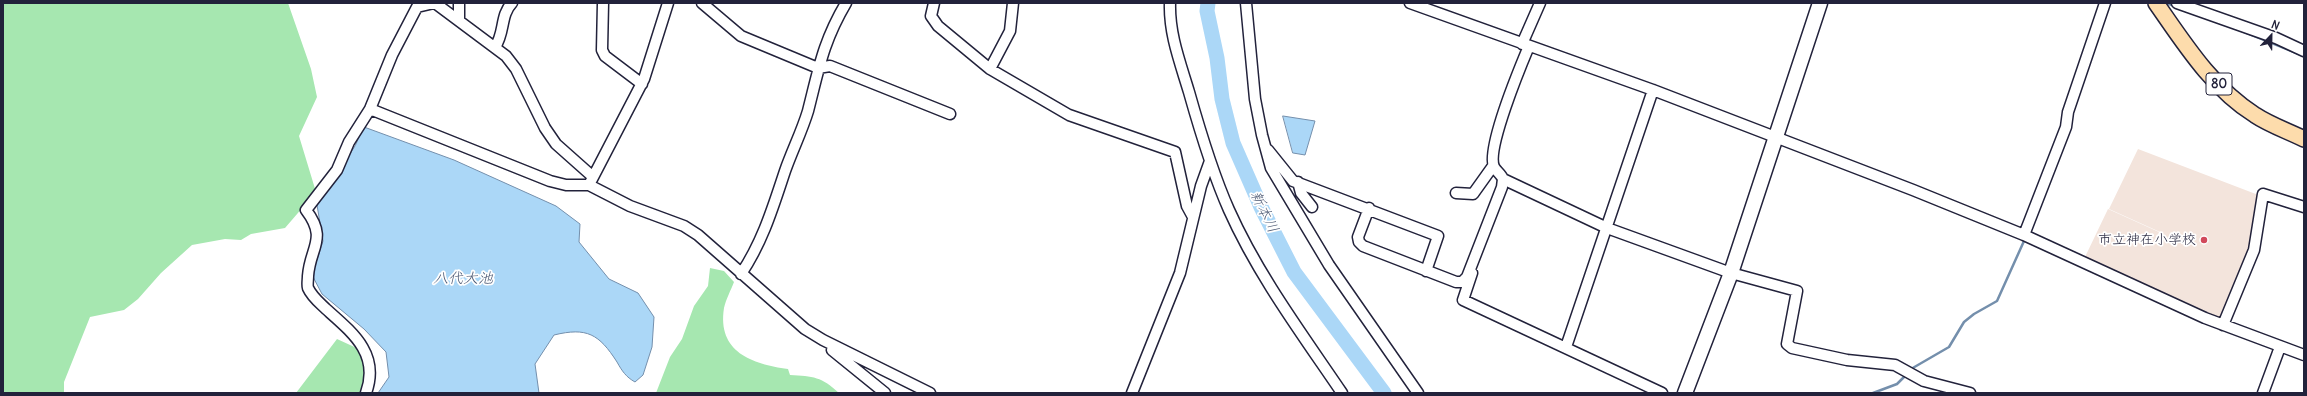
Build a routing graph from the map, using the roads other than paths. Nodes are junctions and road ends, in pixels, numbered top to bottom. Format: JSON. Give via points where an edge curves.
{"nodes":[{"id":1,"x":435,"y":3,"type":"edge"},
{"id":2,"x":459,"y":3,"type":"edge"},
{"id":3,"x":512,"y":3,"type":"edge"},
{"id":4,"x":603,"y":3,"type":"edge"},
{"id":5,"x":668,"y":3,"type":"edge"},
{"id":6,"x":702,"y":3,"type":"edge"},
{"id":7,"x":846,"y":3,"type":"edge"},
{"id":8,"x":934,"y":3,"type":"edge"},
{"id":9,"x":1013,"y":3,"type":"edge"},
{"id":10,"x":1170,"y":3,"type":"edge"},
{"id":11,"x":1246,"y":3,"type":"edge"},
{"id":12,"x":1410,"y":3,"type":"edge"},
{"id":13,"x":1540,"y":3,"type":"edge"},
{"id":14,"x":1820,"y":3,"type":"edge"},
{"id":15,"x":2105,"y":3,"type":"edge"},
{"id":16,"x":2156,"y":3,"type":"edge"},
{"id":17,"x":2177,"y":3,"type":"edge"},
{"id":18,"x":459,"y":19,"type":"junction"},
{"id":19,"x":1526,"y":45,"type":"junction"},
{"id":20,"x":495,"y":47,"type":"junction"},
{"id":21,"x":2304,"y":51,"type":"edge"},
{"id":22,"x":818,"y":68,"type":"junction"},
{"id":23,"x":990,"y":69,"type":"junction"},
{"id":24,"x":642,"y":84,"type":"junction"},
{"id":25,"x":1653,"y":90,"type":"junction"},
{"id":26,"x":370,"y":110,"type":"junction"},
{"id":27,"x":950,"y":114,"type":"dead end"},
{"id":28,"x":1777,"y":136,"type":"junction"},
{"id":29,"x":2304,"y":139,"type":"edge"},
{"id":30,"x":1266,"y":148,"type":"junction"},
{"id":31,"x":1210,"y":161,"type":"junction"},
{"id":32,"x":1494,"y":166,"type":"junction"},
{"id":33,"x":1503,"y":179,"type":"junction"},
{"id":34,"x":591,"y":180,"type":"junction"},
{"id":35,"x":1298,"y":182,"type":"junction"},
{"id":36,"x":1456,"y":193,"type":"dead end"},
{"id":37,"x":1312,"y":207,"type":"dead end"},
{"id":38,"x":2304,"y":207,"type":"edge"},
{"id":39,"x":1369,"y":208,"type":"junction"},
{"id":40,"x":1193,"y":217,"type":"junction"},
{"id":41,"x":1607,"y":228,"type":"junction"},
{"id":42,"x":2024,"y":235,"type":"junction"},
{"id":43,"x":1482,"y":240,"type":"junction"},
{"id":44,"x":1426,"y":271,"type":"junction"},
{"id":45,"x":1731,"y":273,"type":"junction"},
{"id":46,"x":741,"y":274,"type":"junction"},
{"id":47,"x":2223,"y":325,"type":"junction"},
{"id":48,"x":831,"y":344,"type":"junction"},
{"id":49,"x":2280,"y":346,"type":"junction"},
{"id":50,"x":1566,"y":347,"type":"junction"},
{"id":51,"x":2304,"y":355,"type":"edge"},
{"id":52,"x":366,"y":393,"type":"edge"},
{"id":53,"x":885,"y":393,"type":"edge"},
{"id":54,"x":930,"y":393,"type":"edge"},
{"id":55,"x":1132,"y":393,"type":"edge"},
{"id":56,"x":1342,"y":393,"type":"edge"},
{"id":57,"x":1418,"y":393,"type":"edge"},
{"id":58,"x":1662,"y":393,"type":"edge"},
{"id":59,"x":1685,"y":393,"type":"edge"},
{"id":60,"x":1970,"y":393,"type":"edge"},
{"id":61,"x":2263,"y":393,"type":"edge"}],
"edges":[{"from":1,"to":18,"type":"street"},
{"from":1,"to":26,"type":"street","via":[[418,7],[392,56]]},
{"from":2,"to":18,"type":"street"},
{"from":3,"to":20,"type":"street","via":[[505,13],[501,39]]},
{"from":4,"to":24,"type":"street","via":[[602,50],[605,56]]},
{"from":5,"to":24,"type":"street"},
{"from":6,"to":22,"type":"street","via":[[742,36]]},
{"from":7,"to":22,"type":"street","via":[[831,28]]},
{"from":8,"to":23,"type":"street","via":[[932,16],[938,26]]},
{"from":9,"to":23,"type":"street","via":[[1010,31]]},
{"from":10,"to":31,"type":"street","via":[[1169,18],[1174,47]]},
{"from":11,"to":30,"type":"street","via":[[1255,99]]},
{"from":12,"to":19,"type":"street"},
{"from":13,"to":19,"type":"street"},
{"from":14,"to":28,"type":"street"},
{"from":15,"to":42,"type":"street","via":[[2068,112],[2066,126]]},
{"from":16,"to":29,"type":"main road","number":"80","via":[[2196,59],[2222,88],[2254,115]]},
{"from":17,"to":21,"type":"street","via":[[2276,38]]},
{"from":18,"to":20,"type":"street"},
{"from":19,"to":25,"type":"street"},
{"from":19,"to":32,"type":"street","via":[[1503,113],[1493,156]]},
{"from":20,"to":34,"type":"street","via":[[516,69],[545,128],[556,144]]},
{"from":22,"to":27,"type":"street","via":[[830,66]]},
{"from":22,"to":46,"type":"street","via":[[808,112],[776,202],[761,240]]},
{"from":23,"to":40,"type":"street","via":[[1076,118],[1174,152],[1187,206]]},
{"from":24,"to":34,"type":"street"},
{"from":25,"to":28,"type":"street"},
{"from":25,"to":41,"type":"street"},
{"from":26,"to":34,"type":"street","via":[[550,181],[566,185]]},
{"from":26,"to":52,"type":"street","via":[[349,142],[337,170],[306,210],[313,219],[318,237],[308,272],[308,287],[314,298],[357,340],[368,355],[371,373]]},
{"from":28,"to":42,"type":"street"},
{"from":28,"to":45,"type":"street"},
{"from":30,"to":35,"type":"street","via":[[1286,174]]},
{"from":30,"to":57,"type":"street","via":[[1272,168],[1328,265]]},
{"from":31,"to":40,"type":"street"},
{"from":31,"to":56,"type":"street","via":[[1228,209],[1247,246]]},
{"from":32,"to":33,"type":"street"},
{"from":32,"to":36,"type":"street","via":[[1473,194]]},
{"from":33,"to":41,"type":"street"},
{"from":33,"to":43,"type":"street"},
{"from":34,"to":46,"type":"street","via":[[630,206],[684,226],[698,235]]},
{"from":35,"to":37,"type":"street","via":[[1300,193]]},
{"from":35,"to":39,"type":"street"},
{"from":38,"to":47,"type":"street","via":[[2263,194],[2254,250]]},
{"from":39,"to":44,"type":"street","via":[[1358,237],[1359,242],[1363,246]]},
{"from":39,"to":44,"type":"street","via":[[1438,236]]},
{"from":40,"to":55,"type":"street","via":[[1180,273]]},
{"from":41,"to":45,"type":"street"},
{"from":41,"to":50,"type":"street"},
{"from":42,"to":47,"type":"street"},
{"from":43,"to":44,"type":"street","via":[[1467,277],[1462,282]]},
{"from":43,"to":50,"type":"street","via":[[1483,246],[1463,300]]},
{"from":45,"to":59,"type":"street"},
{"from":45,"to":60,"type":"street","via":[[1797,291],[1787,344],[1792,348],[1847,360],[1895,365],[1924,381]]},
{"from":46,"to":48,"type":"street","via":[[805,329]]},
{"from":47,"to":49,"type":"street"},
{"from":48,"to":53,"type":"street","via":[[832,350]]},
{"from":48,"to":54,"type":"street"},
{"from":49,"to":51,"type":"street"},
{"from":49,"to":61,"type":"street"},
{"from":50,"to":58,"type":"street"}]}
